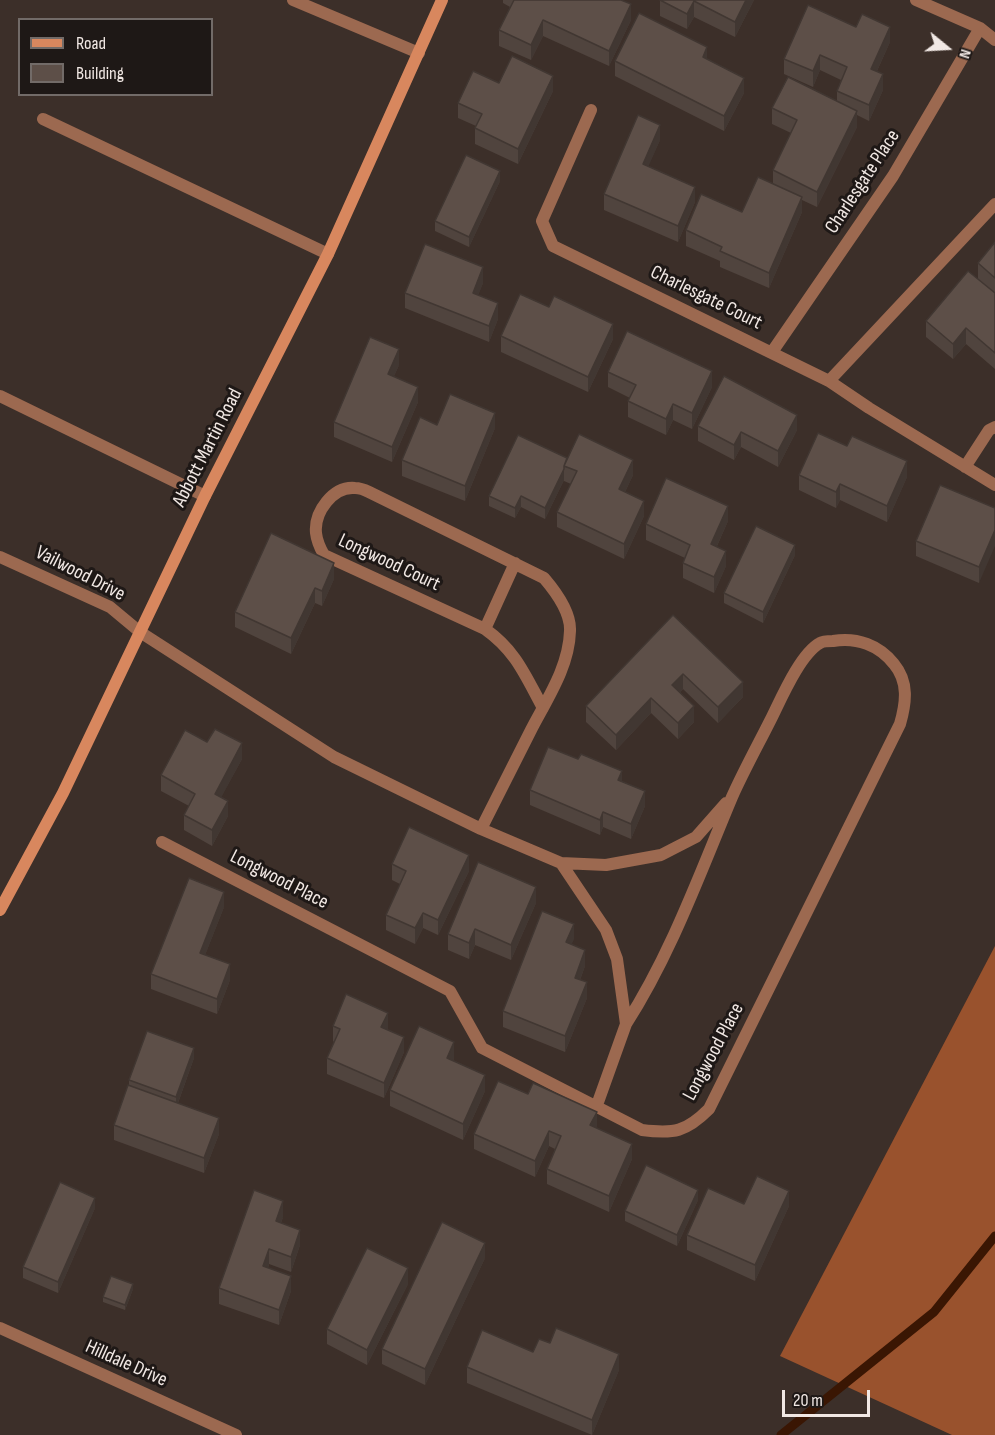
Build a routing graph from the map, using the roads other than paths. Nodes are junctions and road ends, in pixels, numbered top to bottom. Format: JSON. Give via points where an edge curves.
{"nodes":[{"id":1,"x":293,"y":0,"type":"edge"},
{"id":2,"x":442,"y":0,"type":"edge"},
{"id":3,"x":916,"y":0,"type":"edge"},
{"id":4,"x":980,"y":28,"type":"junction"},
{"id":5,"x":995,"y":40,"type":"edge"},
{"id":6,"x":419,"y":53,"type":"junction"},
{"id":7,"x":591,"y":110,"type":"dead end"},
{"id":8,"x":43,"y":119,"type":"dead end"},
{"id":9,"x":995,"y":204,"type":"edge"},
{"id":10,"x":328,"y":254,"type":"junction"},
{"id":11,"x":772,"y":352,"type":"junction"},
{"id":12,"x":829,"y":381,"type":"junction"},
{"id":13,"x":0,"y":396,"type":"edge"},
{"id":14,"x":995,"y":427,"type":"edge"},
{"id":15,"x":965,"y":467,"type":"junction"},
{"id":16,"x":995,"y":485,"type":"edge"},
{"id":17,"x":205,"y":496,"type":"junction"},
{"id":18,"x":0,"y":556,"type":"edge"},
{"id":19,"x":515,"y":563,"type":"junction"},
{"id":20,"x":485,"y":629,"type":"junction"},
{"id":21,"x":140,"y":632,"type":"junction"},
{"id":22,"x":543,"y":708,"type":"junction"},
{"id":23,"x":734,"y":794,"type":"junction"},
{"id":24,"x":481,"y":829,"type":"junction"},
{"id":25,"x":162,"y":842,"type":"dead end"},
{"id":26,"x":561,"y":862,"type":"junction"},
{"id":27,"x":0,"y":910,"type":"edge"},
{"id":28,"x":626,"y":1024,"type":"junction"},
{"id":29,"x":597,"y":1105,"type":"junction"},
{"id":30,"x":0,"y":1328,"type":"edge"},
{"id":31,"x":236,"y":1435,"type":"edge"}],
"edges":[{"from":1,"to":6,"type":"street"},
{"from":2,"to":6,"type":"main road","name":"Abbott Martin Road"},
{"from":3,"to":4,"type":"street"},
{"from":4,"to":5,"type":"street"},
{"from":4,"to":11,"type":"street","name":"Charlesgate Place","via":[[893,176]]},
{"from":6,"to":10,"type":"main road","name":"Abbott Martin Road"},
{"from":7,"to":11,"type":"street","name":"Charlesgate Court","via":[[542,221],[553,246]]},
{"from":8,"to":10,"type":"street"},
{"from":9,"to":12,"type":"street"},
{"from":10,"to":17,"type":"main road","name":"Abbott Martin Road"},
{"from":11,"to":12,"type":"street","name":"Charlesgate Court"},
{"from":12,"to":15,"type":"street","name":"Charlesgate Court"},
{"from":13,"to":17,"type":"street"},
{"from":14,"to":15,"type":"street"},
{"from":15,"to":16,"type":"street","name":"Charlesgate Court"},
{"from":17,"to":21,"type":"main road","name":"Abbott Martin Road"},
{"from":18,"to":21,"type":"street","name":"Vailwood Drive","via":[[110,607]]},
{"from":19,"to":20,"type":"street"},
{"from":19,"to":20,"type":"street","name":"Longwood Court","via":[[355,488],[341,490],[322,509],[315,530],[324,555]]},
{"from":19,"to":22,"type":"street","name":"Longwood Court","via":[[544,578],[555,591],[570,629],[560,674]]},
{"from":20,"to":22,"type":"street","name":"Longwood Court","via":[[503,642],[520,665]]},
{"from":21,"to":24,"type":"street","name":"Longwood Place","via":[[334,757]]},
{"from":21,"to":27,"type":"main road","name":"Abbott Martin Road","via":[[63,793]]},
{"from":22,"to":24,"type":"street","name":"Longwood Court"},
{"from":23,"to":26,"type":"street","name":"Longwood Place","via":[[696,837],[661,855],[606,865]]},
{"from":23,"to":28,"type":"street","name":"Longwood Place","via":[[689,900]]},
{"from":23,"to":29,"type":"street","name":"Longwood Place","via":[[792,678],[820,643],[857,640],[884,653],[895,665],[905,690],[900,724],[709,1109],[693,1125],[666,1133],[642,1130]]},
{"from":24,"to":26,"type":"street","name":"Longwood Place"},
{"from":25,"to":29,"type":"street","name":"Longwood Place","via":[[450,991],[482,1048]]},
{"from":26,"to":28,"type":"street","via":[[606,930],[617,959]]},
{"from":28,"to":29,"type":"street","name":"Longwood Place"},
{"from":30,"to":31,"type":"street","name":"Hilldale Drive"}]}
